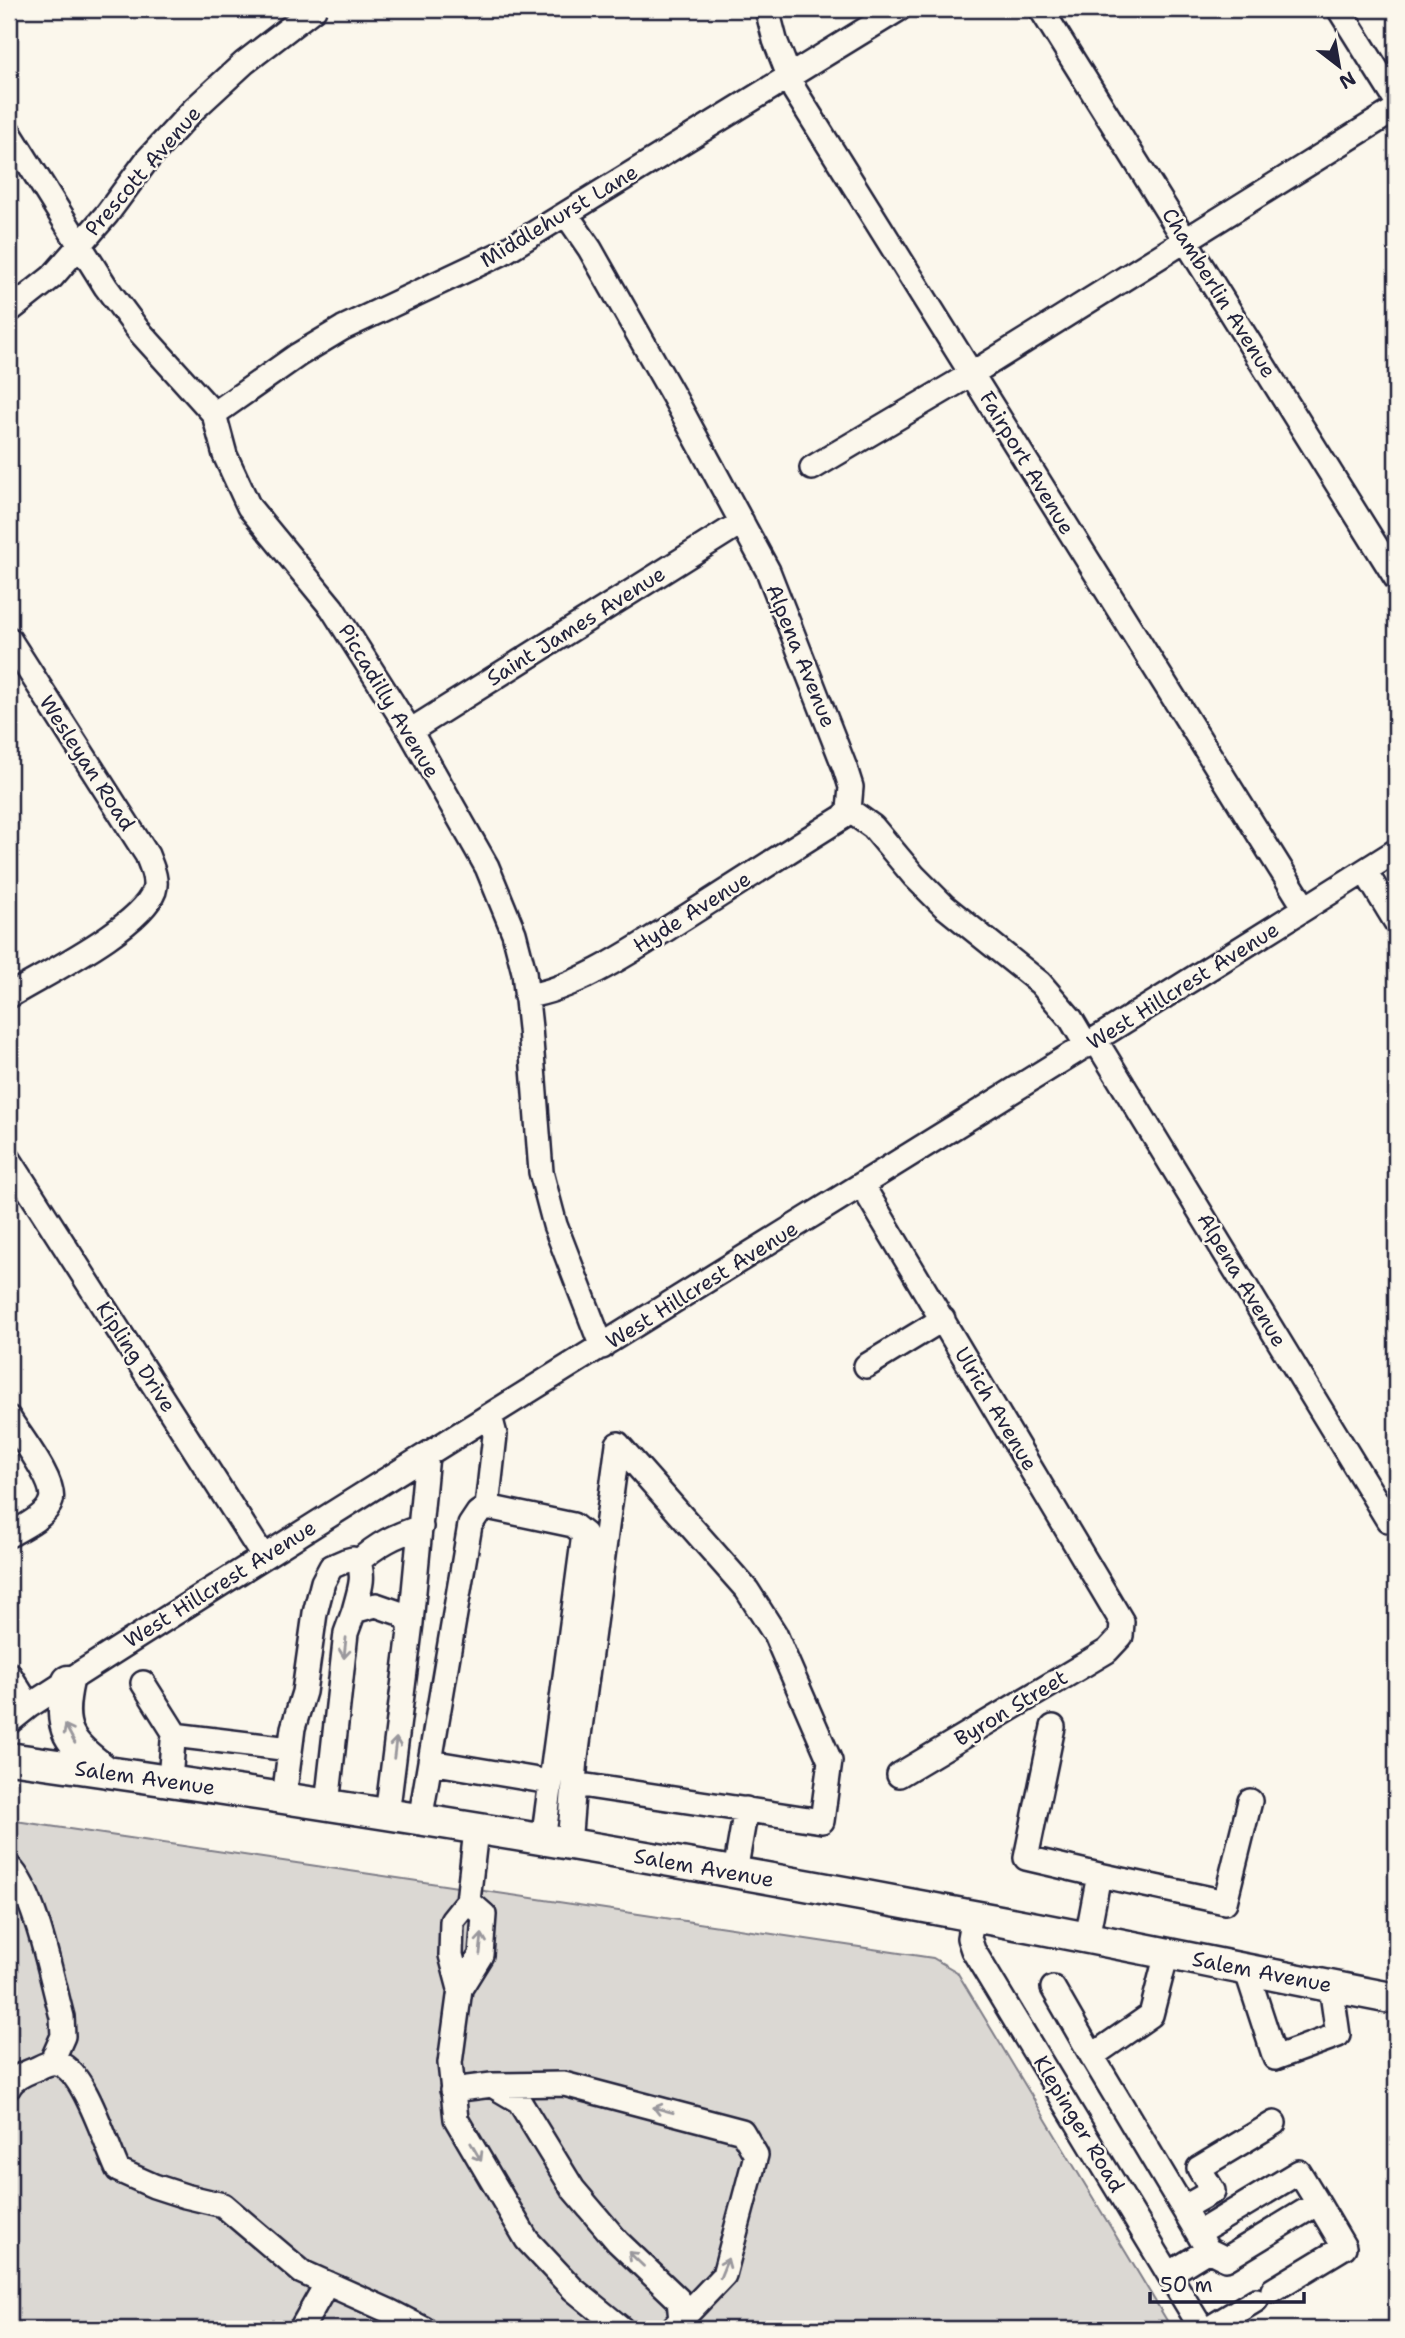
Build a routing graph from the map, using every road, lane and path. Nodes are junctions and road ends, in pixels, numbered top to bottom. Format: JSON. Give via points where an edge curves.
{"nodes":[{"id":1,"x":314,"y":9,"type":"edge"},
{"id":2,"x":766,"y":9,"type":"edge"},
{"id":3,"x":899,"y":9,"type":"edge"},
{"id":4,"x":1041,"y":9,"type":"edge"},
{"id":5,"x":1339,"y":9,"type":"edge"},
{"id":6,"x":789,"y":76,"type":"junction"},
{"id":7,"x":1396,"y":100,"type":"edge"},
{"id":8,"x":1396,"y":109,"type":"edge"},
{"id":9,"x":9,"y":132,"type":"edge"},
{"id":10,"x":566,"y":214,"type":"junction"},
{"id":11,"x":1186,"y":240,"type":"junction"},
{"id":12,"x":78,"y":245,"type":"junction"},
{"id":13,"x":9,"y":311,"type":"edge"},
{"id":14,"x":973,"y":373,"type":"junction"},
{"id":15,"x":214,"y":414,"type":"junction"},
{"id":16,"x":812,"y":468,"type":"dead end"},
{"id":17,"x":742,"y":522,"type":"junction"},
{"id":18,"x":1396,"y":578,"type":"edge"},
{"id":19,"x":9,"y":639,"type":"edge"},
{"id":20,"x":410,"y":731,"type":"junction"},
{"id":21,"x":849,"y":810,"type":"junction"},
{"id":22,"x":1396,"y":851,"type":"edge"},
{"id":23,"x":1365,"y":871,"type":"junction"},
{"id":24,"x":1305,"y":908,"type":"junction"},
{"id":25,"x":1396,"y":922,"type":"edge"},
{"id":26,"x":9,"y":996,"type":"edge"},
{"id":27,"x":526,"y":996,"type":"junction"},
{"id":28,"x":1091,"y":1044,"type":"junction"},
{"id":29,"x":9,"y":1159,"type":"edge"},
{"id":30,"x":862,"y":1185,"type":"junction"},
{"id":31,"x":943,"y":1319,"type":"junction"},
{"id":32,"x":602,"y":1347,"type":"junction"},
{"id":33,"x":866,"y":1366,"type":"dead end"},
{"id":34,"x":490,"y":1416,"type":"junction"},
{"id":35,"x":9,"y":1418,"type":"edge"},
{"id":36,"x":427,"y":1455,"type":"junction"},
{"id":37,"x":487,"y":1507,"type":"junction"},
{"id":38,"x":1388,"y":1520,"type":"dead end"},
{"id":39,"x":421,"y":1527,"type":"junction"},
{"id":40,"x":9,"y":1535,"type":"edge"},
{"id":41,"x":263,"y":1556,"type":"junction"},
{"id":42,"x":358,"y":1562,"type":"junction"},
{"id":43,"x":354,"y":1611,"type":"junction"},
{"id":44,"x":411,"y":1623,"type":"junction"},
{"id":45,"x":1121,"y":1636,"type":"joint"},
{"id":46,"x":9,"y":1674,"type":"edge"},
{"id":47,"x":68,"y":1681,"type":"junction"},
{"id":48,"x":143,"y":1683,"type":"dead end"},
{"id":49,"x":29,"y":1706,"type":"junction"},
{"id":50,"x":9,"y":1722,"type":"edge"},
{"id":51,"x":1053,"y":1727,"type":"dead end"},
{"id":52,"x":177,"y":1737,"type":"junction"},
{"id":53,"x":290,"y":1749,"type":"junction"},
{"id":54,"x":9,"y":1758,"type":"edge"},
{"id":55,"x":430,"y":1762,"type":"junction"},
{"id":56,"x":108,"y":1772,"type":"junction"},
{"id":57,"x":899,"y":1775,"type":"dead end"},
{"id":58,"x":170,"y":1781,"type":"junction"},
{"id":59,"x":550,"y":1782,"type":"junction"},
{"id":60,"x":574,"y":1784,"type":"junction"},
{"id":61,"x":284,"y":1798,"type":"junction"},
{"id":62,"x":1251,"y":1801,"type":"dead end"},
{"id":63,"x":327,"y":1805,"type":"junction"},
{"id":64,"x":746,"y":1809,"type":"junction"},
{"id":65,"x":387,"y":1815,"type":"junction"},
{"id":66,"x":421,"y":1821,"type":"junction"},
{"id":67,"x":476,"y":1830,"type":"junction"},
{"id":68,"x":556,"y":1843,"type":"junction"},
{"id":69,"x":9,"y":1867,"type":"edge"},
{"id":70,"x":735,"y":1872,"type":"junction"},
{"id":71,"x":1099,"y":1875,"type":"junction"},
{"id":72,"x":468,"y":1901,"type":"junction"},
{"id":73,"x":973,"y":1916,"type":"junction"},
{"id":74,"x":1087,"y":1938,"type":"junction"},
{"id":75,"x":1167,"y":1954,"type":"junction"},
{"id":76,"x":1246,"y":1969,"type":"junction"},
{"id":77,"x":1331,"y":1986,"type":"junction"},
{"id":78,"x":1053,"y":1988,"type":"dead end"},
{"id":79,"x":460,"y":1989,"type":"junction"},
{"id":80,"x":1396,"y":1999,"type":"edge"},
{"id":81,"x":1092,"y":2056,"type":"junction"},
{"id":82,"x":51,"y":2063,"type":"junction"},
{"id":83,"x":492,"y":2085,"type":"junction"},
{"id":84,"x":9,"y":2086,"type":"edge"},
{"id":85,"x":452,"y":2090,"type":"junction"},
{"id":86,"x":1274,"y":2123,"type":"dead end"},
{"id":87,"x":1318,"y":2203,"type":"junction"},
{"id":88,"x":1183,"y":2208,"type":"junction"},
{"id":89,"x":1203,"y":2241,"type":"junction"},
{"id":90,"x":1169,"y":2274,"type":"junction"},
{"id":91,"x":327,"y":2283,"type":"junction"},
{"id":92,"x":677,"y":2325,"type":"edge"},
{"id":93,"x":301,"y":2329,"type":"edge"},
{"id":94,"x":424,"y":2329,"type":"edge"},
{"id":95,"x":622,"y":2329,"type":"edge"},
{"id":96,"x":1202,"y":2329,"type":"edge"},
{"id":97,"x":1208,"y":2329,"type":"edge"}],
"edges":[{"from":1,"to":12,"type":"street","name":"Prescott Avenue","via":[[244,62],[194,109]]},
{"from":2,"to":6,"type":"street","name":"Fairport Avenue"},
{"from":3,"to":6,"type":"street","name":"Middlehurst Lane"},
{"from":4,"to":11,"type":"street","name":"Chamberlin Avenue"},
{"from":5,"to":7,"type":"street"},
{"from":6,"to":10,"type":"street","name":"Middlehurst Lane"},
{"from":6,"to":14,"type":"street","name":"Fairport Avenue"},
{"from":8,"to":11,"type":"street"},
{"from":9,"to":12,"type":"street","name":"Piccadilly Avenue"},
{"from":10,"to":15,"type":"street","name":"Middlehurst Lane","via":[[502,253],[343,328]]},
{"from":10,"to":17,"type":"street","name":"Alpena Avenue"},
{"from":11,"to":14,"type":"street"},
{"from":11,"to":18,"type":"street","name":"Chamberlin Avenue"},
{"from":12,"to":13,"type":"street","name":"Prescott Avenue","via":[[52,277]]},
{"from":12,"to":15,"type":"street","name":"Piccadilly Avenue","via":[[138,330]]},
{"from":14,"to":16,"type":"street"},
{"from":14,"to":24,"type":"street","name":"Fairport Avenue"},
{"from":15,"to":20,"type":"street","name":"Piccadilly Avenue","via":[[225,456],[249,507],[332,608]]},
{"from":17,"to":20,"type":"street","name":"Saint James Avenue"},
{"from":17,"to":21,"type":"street","name":"Alpena Avenue","via":[[768,572],[845,768],[851,787]]},
{"from":19,"to":26,"type":"street","name":"Wesleyan Road","via":[[147,855],[156,881],[142,910],[123,926]]},
{"from":20,"to":27,"type":"street","name":"Piccadilly Avenue","via":[[487,867],[514,933]]},
{"from":21,"to":27,"type":"street","name":"Hyde Avenue","via":[[622,957],[562,986]]},
{"from":21,"to":28,"type":"street","name":"Alpena Avenue","via":[[873,827],[944,906],[1040,983]]},
{"from":22,"to":23,"type":"street","name":"West Hillcrest Avenue"},
{"from":23,"to":24,"type":"street","name":"West Hillcrest Avenue"},
{"from":23,"to":25,"type":"street"},
{"from":24,"to":28,"type":"street","name":"West Hillcrest Avenue"},
{"from":27,"to":32,"type":"street","name":"Piccadilly Avenue","via":[[541,1172],[555,1225]]},
{"from":28,"to":30,"type":"street","name":"West Hillcrest Avenue"},
{"from":28,"to":38,"type":"street","name":"Alpena Avenue"},
{"from":29,"to":41,"type":"street","name":"Kipling Drive"},
{"from":30,"to":31,"type":"street","name":"Ulrich Avenue"},
{"from":30,"to":32,"type":"street","name":"West Hillcrest Avenue"},
{"from":31,"to":33,"type":"street"},
{"from":31,"to":45,"type":"street","name":"Ulrich Avenue","via":[[1118,1613]]},
{"from":32,"to":34,"type":"street","name":"West Hillcrest Avenue"},
{"from":34,"to":36,"type":"street","name":"West Hillcrest Avenue"},
{"from":34,"to":37,"type":"street","via":[[495,1435]]},
{"from":35,"to":40,"type":"street","via":[[44,1474],[51,1502],[40,1516]]},
{"from":36,"to":39,"type":"street"},
{"from":36,"to":41,"type":"street","name":"West Hillcrest Avenue"},
{"from":37,"to":55,"type":"street","via":[[470,1525]]},
{"from":37,"to":59,"type":"street","via":[[573,1525],[584,1534]]},
{"from":39,"to":42,"type":"street","via":[[374,1547]]},
{"from":39,"to":44,"type":"street"},
{"from":41,"to":47,"type":"street","name":"West Hillcrest Avenue"},
{"from":42,"to":43,"type":"street","via":[[362,1578]]},
{"from":42,"to":53,"type":"street","via":[[353,1559],[331,1567],[323,1582]]},
{"from":43,"to":44,"type":"street","via":[[376,1605]]},
{"from":43,"to":63,"type":"street","one_way":true,"via":[[346,1633]]},
{"from":65,"to":44,"type":"street","one_way":true},
{"from":45,"to":57,"type":"street","name":"Byron Street","via":[[1107,1651]]},
{"from":46,"to":49,"type":"street"},
{"from":47,"to":49,"type":"street","name":"West Hillcrest Avenue"},
{"from":56,"to":47,"type":"main road","one_way":true,"via":[[71,1740],[63,1706]]},
{"from":48,"to":52,"type":"street"},
{"from":49,"to":50,"type":"street","name":"West Hillcrest Avenue"},
{"from":51,"to":71,"type":"street","via":[[1026,1858]]},
{"from":52,"to":53,"type":"street"},
{"from":52,"to":58,"type":"street"},
{"from":53,"to":61,"type":"street"},
{"from":54,"to":56,"type":"main road","name":"Salem Avenue"},
{"from":55,"to":59,"type":"street"},
{"from":55,"to":66,"type":"street"},
{"from":56,"to":58,"type":"main road","name":"Salem Avenue"},
{"from":58,"to":61,"type":"main road","name":"Salem Avenue"},
{"from":59,"to":68,"type":"street"},
{"from":60,"to":64,"type":"street"},
{"from":60,"to":64,"type":"street","via":[[618,1444],[747,1590],[775,1634],[830,1761],[822,1821]]},
{"from":60,"to":68,"type":"street"},
{"from":61,"to":63,"type":"main road","name":"Salem Avenue"},
{"from":62,"to":71,"type":"street","via":[[1225,1902]]},
{"from":63,"to":65,"type":"main road","name":"Salem Avenue"},
{"from":64,"to":70,"type":"street"},
{"from":65,"to":66,"type":"main road","name":"Salem Avenue"},
{"from":66,"to":67,"type":"main road","name":"Salem Avenue"},
{"from":67,"to":68,"type":"main road","name":"Salem Avenue"},
{"from":67,"to":72,"type":"street"},
{"from":68,"to":70,"type":"main road","name":"Salem Avenue"},
{"from":69,"to":82,"type":"street","via":[[22,1883],[32,1908],[62,2017],[63,2036]]},
{"from":70,"to":73,"type":"main road","name":"Salem Avenue"},
{"from":71,"to":74,"type":"street"},
{"from":72,"to":79,"type":"street","via":[[452,1921],[451,1955]]},
{"from":79,"to":72,"type":"street","one_way":true,"via":[[481,1955],[482,1945],[484,1915]]},
{"from":73,"to":74,"type":"main road","name":"Salem Avenue"},
{"from":73,"to":90,"type":"street","name":"Klepinger Road","via":[[969,1938],[973,1950]]},
{"from":74,"to":75,"type":"main road","name":"Salem Avenue"},
{"from":75,"to":76,"type":"main road","name":"Salem Avenue"},
{"from":75,"to":81,"type":"street","via":[[1151,2015]]},
{"from":76,"to":77,"type":"main road","name":"Salem Avenue"},
{"from":76,"to":77,"type":"street","via":[[1275,2058],[1338,2035]]},
{"from":77,"to":80,"type":"main road","name":"Salem Avenue"},
{"from":78,"to":81,"type":"street"},
{"from":79,"to":85,"type":"street","via":[[450,2063]]},
{"from":81,"to":88,"type":"street"},
{"from":82,"to":84,"type":"street"},
{"from":82,"to":91,"type":"street","via":[[71,2070],[118,2170],[154,2186],[223,2205],[302,2272]]},
{"from":83,"to":85,"type":"street"},
{"from":92,"to":83,"type":"street","one_way":true,"via":[[679,2300],[618,2242],[573,2189],[519,2101]]},
{"from":92,"to":83,"type":"street","one_way":true,"via":[[724,2275],[756,2155],[742,2131],[564,2084]]},
{"from":85,"to":95,"type":"street","one_way":true,"via":[[456,2119],[527,2240],[573,2289]]},
{"from":86,"to":88,"type":"street","via":[[1199,2168],[1213,2191]]},
{"from":87,"to":89,"type":"street","via":[[1226,2259]]},
{"from":87,"to":89,"type":"street","via":[[1299,2172]]},
{"from":87,"to":97,"type":"street","via":[[1344,2247]]},
{"from":88,"to":89,"type":"street"},
{"from":89,"to":90,"type":"street"},
{"from":90,"to":96,"type":"street","name":"Klepinger Road"},
{"from":91,"to":93,"type":"street"},
{"from":91,"to":94,"type":"street"}]}
